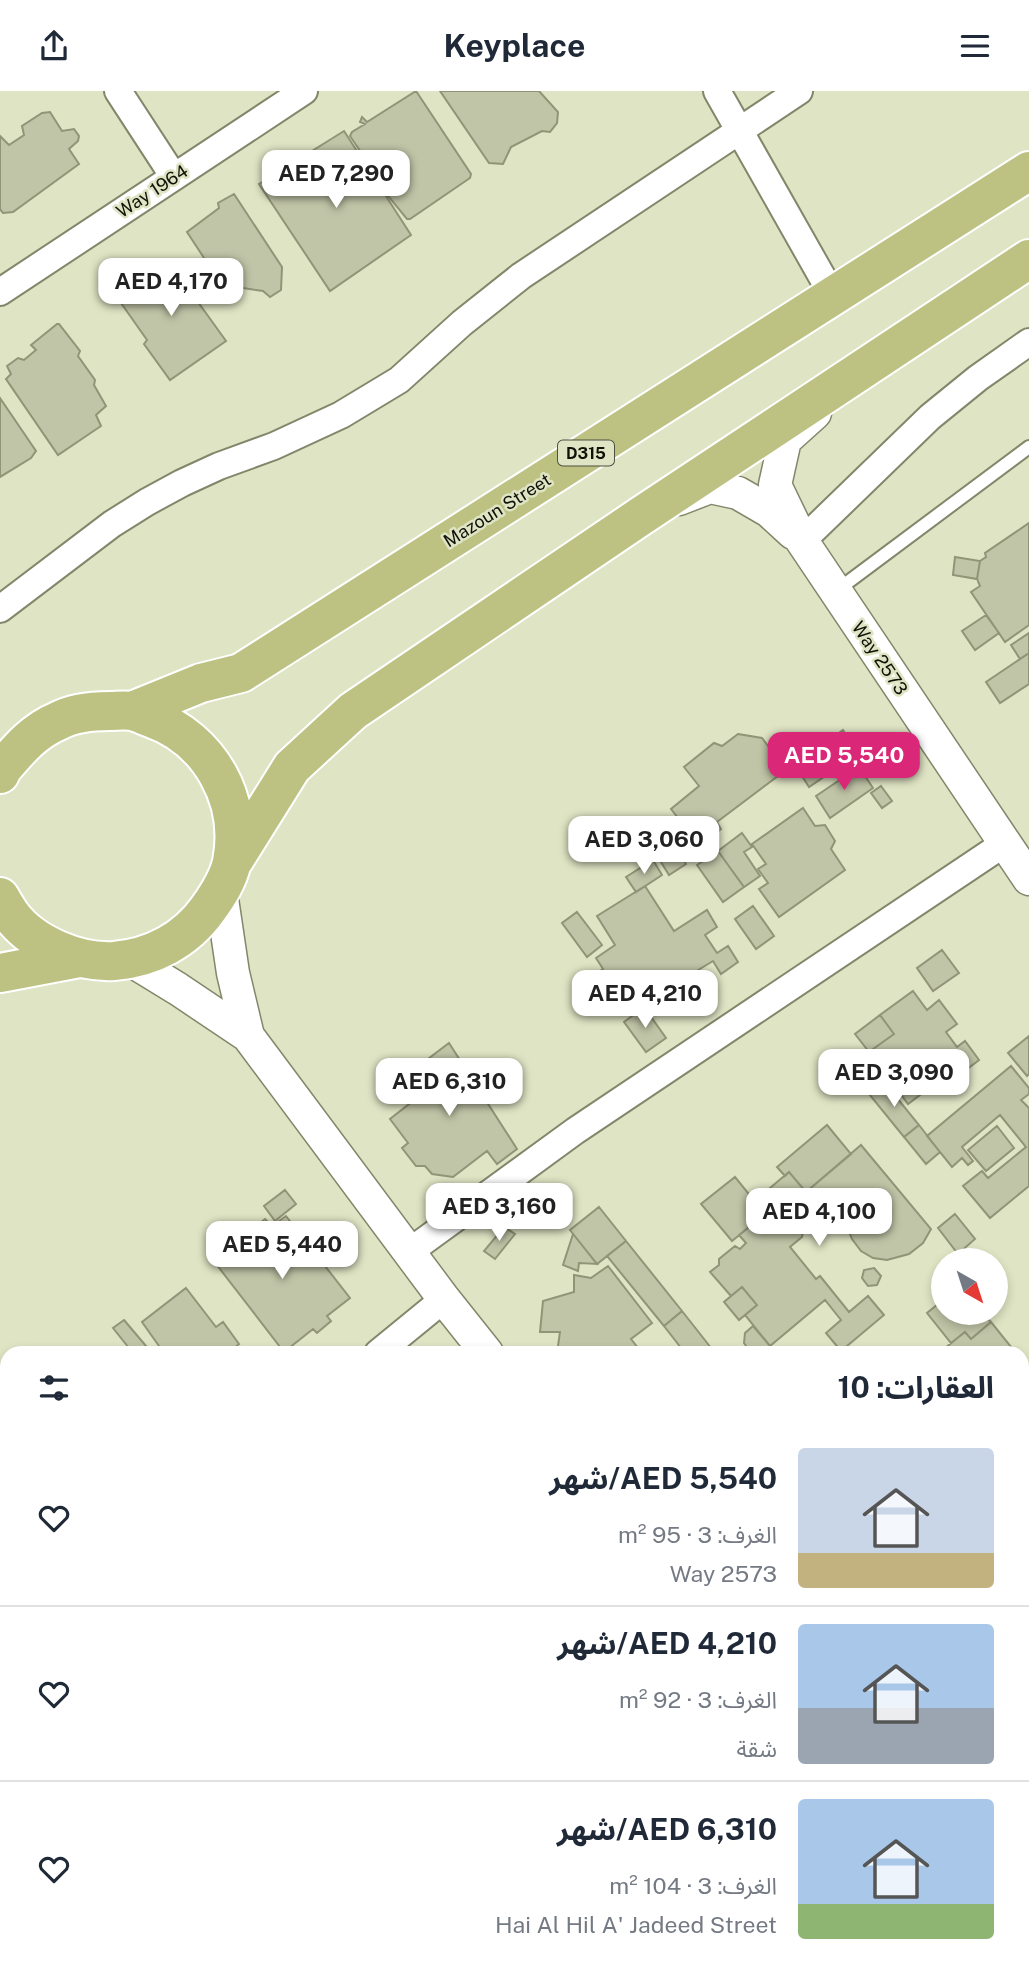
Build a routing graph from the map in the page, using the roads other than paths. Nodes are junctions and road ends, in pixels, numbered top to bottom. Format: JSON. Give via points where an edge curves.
{"nodes":[{"id":1,"x":118,"y":91,"type":"edge"},
{"id":2,"x":304,"y":91,"type":"edge"},
{"id":3,"x":717,"y":91,"type":"edge"},
{"id":4,"x":799,"y":91,"type":"edge"},
{"id":5,"x":740,"y":131,"type":"junction"},
{"id":6,"x":1029,"y":171,"type":"edge"},
{"id":7,"x":174,"y":177,"type":"junction"},
{"id":8,"x":1029,"y":259,"type":"edge"},
{"id":9,"x":0,"y":292,"type":"edge"},
{"id":10,"x":833,"y":296,"type":"junction"},
{"id":11,"x":1029,"y":342,"type":"edge"},
{"id":12,"x":870,"y":365,"type":"junction"},
{"id":13,"x":1029,"y":447,"type":"edge"},
{"id":14,"x":641,"y":516,"type":"junction"},
{"id":15,"x":802,"y":541,"type":"junction"},
{"id":16,"x":836,"y":591,"type":"junction"},
{"id":17,"x":0,"y":609,"type":"edge"},
{"id":18,"x":132,"y":711,"type":"junction"},
{"id":19,"x":0,"y":774,"type":"edge"},
{"id":20,"x":1005,"y":843,"type":"junction"},
{"id":21,"x":226,"y":878,"type":"junction"},
{"id":22,"x":1029,"y":879,"type":"edge"},
{"id":23,"x":0,"y":897,"type":"edge"},
{"id":24,"x":79,"y":958,"type":"junction"},
{"id":25,"x":129,"y":960,"type":"junction"},
{"id":26,"x":0,"y":973,"type":"edge"},
{"id":27,"x":248,"y":1036,"type":"junction"},
{"id":28,"x":409,"y":1252,"type":"junction"},
{"id":29,"x":444,"y":1299,"type":"junction"},
{"id":30,"x":387,"y":1346,"type":"edge"},
{"id":31,"x":481,"y":1346,"type":"edge"}],
"edges":[{"from":1,"to":7,"type":"street"},
{"from":2,"to":7,"type":"street","name":"Way 1964"},
{"from":3,"to":5,"type":"street"},
{"from":4,"to":5,"type":"street"},
{"from":5,"to":10,"type":"street"},
{"from":5,"to":17,"type":"street","via":[[521,276],[399,380],[341,415],[147,502]]},
{"from":6,"to":10,"type":"main road","name":"Mazoun Street","number":"D315"},
{"from":7,"to":9,"type":"street","name":"Way 1964"},
{"from":8,"to":12,"type":"main road"},
{"from":10,"to":18,"type":"main road","name":"Mazoun Street","number":"D315","via":[[241,673],[201,683]]},
{"from":11,"to":15,"type":"street","via":[[930,417]]},
{"from":12,"to":14,"type":"main road"},
{"from":12,"to":15,"type":"street","via":[[785,440],[775,485]]},
{"from":13,"to":16,"type":"lane"},
{"from":14,"to":15,"type":"street","via":[[710,487],[738,493]]},
{"from":14,"to":21,"type":"main road","via":[[353,711],[292,767]]},
{"from":15,"to":16,"type":"street","name":"Way 2573"},
{"from":16,"to":20,"type":"street","name":"Way 2573"},
{"from":18,"to":19,"type":"main road","number":"D315","via":[[94,711],[58,720],[27,740]]},
{"from":18,"to":21,"type":"main road","number":"D315","via":[[170,725],[201,750],[224,783],[234,822]]},
{"from":20,"to":22,"type":"street","name":"Way 2573"},
{"from":20,"to":28,"type":"street","via":[[575,1131]]},
{"from":21,"to":25,"type":"main road","via":[[198,924],[166,947]]},
{"from":21,"to":27,"type":"street","via":[[233,973]]},
{"from":23,"to":24,"type":"main road","via":[[11,916],[42,943]]},
{"from":24,"to":25,"type":"main road"},
{"from":24,"to":26,"type":"main road"},
{"from":25,"to":27,"type":"street"},
{"from":27,"to":28,"type":"street"},
{"from":28,"to":29,"type":"street"},
{"from":29,"to":30,"type":"street"},
{"from":29,"to":31,"type":"street"}]}
